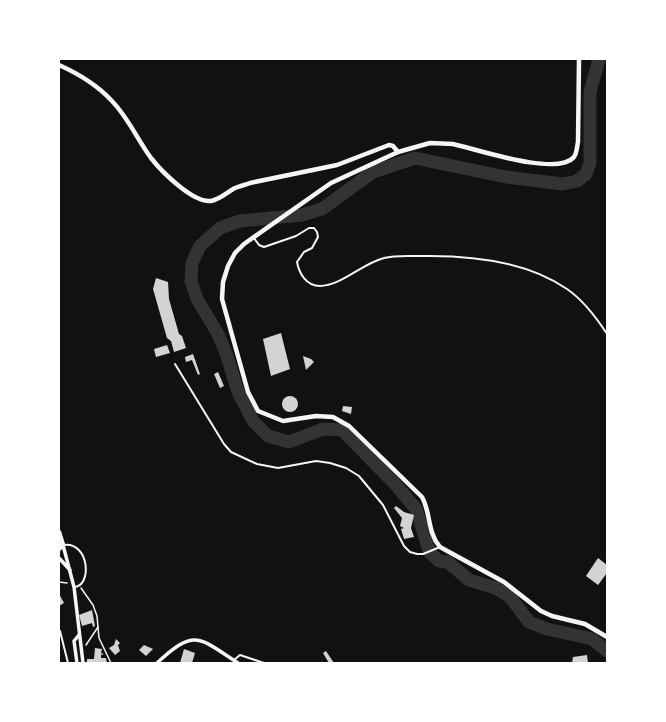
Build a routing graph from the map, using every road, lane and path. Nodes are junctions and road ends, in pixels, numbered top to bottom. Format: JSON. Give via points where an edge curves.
{"nodes":[{"id":1,"x":579,"y":59,"type":"edge"},
{"id":2,"x":59,"y":65,"type":"edge"},
{"id":3,"x":398,"y":152,"type":"junction"},
{"id":4,"x":253,"y":237,"type":"junction"},
{"id":5,"x":607,"y":334,"type":"edge"},
{"id":6,"x":175,"y":364,"type":"dead end"},
{"id":7,"x":59,"y":532,"type":"edge"},
{"id":8,"x":61,"y":544,"type":"edge"},
{"id":9,"x":438,"y":547,"type":"junction"},
{"id":10,"x":59,"y":549,"type":"edge"},
{"id":11,"x":59,"y":558,"type":"edge"},
{"id":12,"x":71,"y":571,"type":"junction"},
{"id":13,"x":59,"y":582,"type":"edge"},
{"id":14,"x":79,"y":586,"type":"junction"},
{"id":15,"x":74,"y":587,"type":"junction"},
{"id":16,"x":75,"y":594,"type":"junction"},
{"id":17,"x":98,"y":627,"type":"junction"},
{"id":18,"x":60,"y":631,"type":"edge"},
{"id":19,"x":79,"y":635,"type":"junction"},
{"id":20,"x":607,"y":637,"type":"edge"},
{"id":21,"x":85,"y":646,"type":"dead end"},
{"id":22,"x":234,"y":660,"type":"junction"},
{"id":23,"x":68,"y":663,"type":"edge"},
{"id":24,"x":77,"y":663,"type":"edge"},
{"id":25,"x":83,"y":663,"type":"edge"},
{"id":26,"x":111,"y":663,"type":"edge"},
{"id":27,"x":157,"y":663,"type":"edge"},
{"id":28,"x":238,"y":663,"type":"edge"},
{"id":29,"x":264,"y":663,"type":"edge"}],
"edges":[{"from":1,"to":3,"type":"street","via":[[578,142],[576,152],[569,160],[558,164],[530,162],[441,143],[420,145]]},
{"from":2,"to":3,"type":"street","via":[[86,78],[112,101],[134,129],[151,158],[192,196],[201,200],[211,201],[236,187],[337,164],[389,145]]},
{"from":3,"to":4,"type":"street","via":[[331,183]]},
{"from":4,"to":5,"type":"lane","via":[[264,247],[314,228],[318,237],[312,248],[304,252],[297,262],[304,279],[316,286],[327,285],[374,261],[392,256],[448,255],[514,265],[553,281],[573,293]]},
{"from":4,"to":9,"type":"street","via":[[235,253],[228,266],[223,282],[222,299],[248,392],[258,411],[283,421],[316,416],[333,417],[349,426],[422,497],[426,504],[433,539]]},
{"from":6,"to":9,"type":"lane","via":[[231,452],[257,464],[278,468],[316,461],[346,468],[359,476],[383,505],[404,546],[410,552],[423,554]]},
{"from":7,"to":8,"type":"street"},
{"from":8,"to":10,"type":"street"},
{"from":8,"to":12,"type":"street"},
{"from":8,"to":14,"type":"lane","via":[[74,546],[82,553],[85,577]]},
{"from":9,"to":20,"type":"street","via":[[504,582],[541,611],[585,624]]},
{"from":11,"to":12,"type":"street"},
{"from":12,"to":15,"type":"street"},
{"from":13,"to":16,"type":"path","via":[[67,583],[70,593]]},
{"from":14,"to":15,"type":"lane"},
{"from":14,"to":17,"type":"path","via":[[93,605]]},
{"from":15,"to":16,"type":"street"},
{"from":16,"to":19,"type":"street"},
{"from":17,"to":21,"type":"path"},
{"from":17,"to":26,"type":"path","via":[[99,638]]},
{"from":18,"to":23,"type":"lane"},
{"from":19,"to":24,"type":"street","via":[[74,641]]},
{"from":19,"to":25,"type":"street"},
{"from":22,"to":27,"type":"street","via":[[206,643],[193,639],[175,647]]},
{"from":22,"to":28,"type":"street"},
{"from":22,"to":29,"type":"lane","via":[[240,654]]}]}
